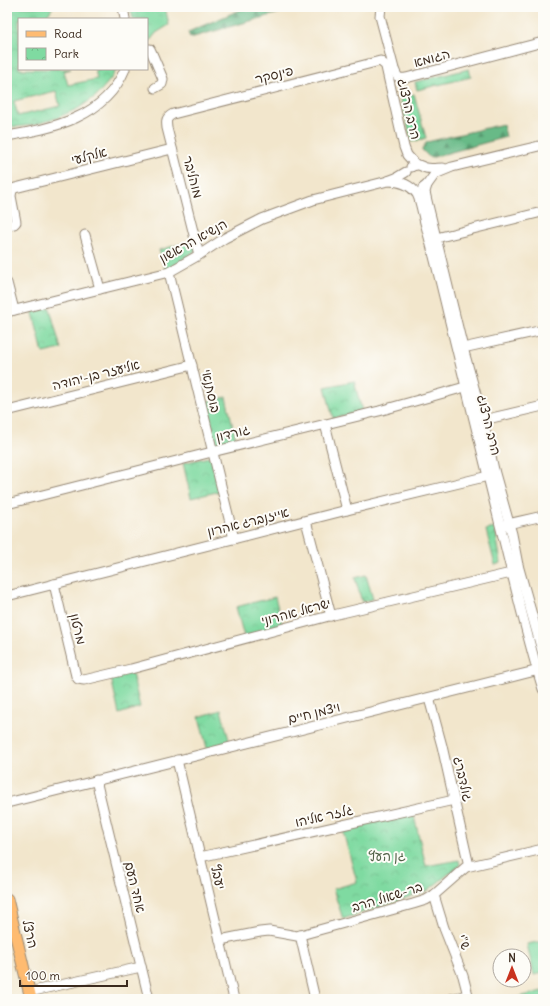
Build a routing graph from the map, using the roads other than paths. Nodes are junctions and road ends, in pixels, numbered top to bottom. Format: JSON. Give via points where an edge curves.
{"nodes":[{"id":1,"x":123,"y":7,"type":"edge"},
{"id":2,"x":381,"y":7,"type":"edge"},
{"id":3,"x":125,"y":18,"type":"edge"},
{"id":4,"x":543,"y":42,"type":"edge"},
{"id":5,"x":148,"y":49,"type":"edge"},
{"id":6,"x":377,"y":62,"type":"joint"},
{"id":7,"x":125,"y":70,"type":"edge"},
{"id":8,"x":155,"y":88,"type":"dead end"},
{"id":9,"x":178,"y":113,"type":"joint"},
{"id":10,"x":7,"y":136,"type":"edge"},
{"id":11,"x":543,"y":145,"type":"edge"},
{"id":12,"x":172,"y":149,"type":"junction"},
{"id":13,"x":416,"y":165,"type":"junction"},
{"id":14,"x":452,"y":167,"type":"junction"},
{"id":15,"x":426,"y":168,"type":"junction"},
{"id":16,"x":406,"y":172,"type":"junction"},
{"id":17,"x":388,"y":181,"type":"junction"},
{"id":18,"x":428,"y":183,"type":"junction"},
{"id":19,"x":409,"y":186,"type":"junction"},
{"id":20,"x":542,"y":212,"type":"dead end"},
{"id":21,"x":7,"y":226,"type":"edge"},
{"id":22,"x":85,"y":235,"type":"dead end"},
{"id":23,"x":436,"y":238,"type":"junction"},
{"id":24,"x":200,"y":255,"type":"junction"},
{"id":25,"x":169,"y":272,"type":"junction"},
{"id":26,"x":7,"y":283,"type":"edge"},
{"id":27,"x":100,"y":289,"type":"junction"},
{"id":28,"x":11,"y":311,"type":"edge"},
{"id":29,"x":543,"y":330,"type":"edge"},
{"id":30,"x":464,"y":348,"type":"junction"},
{"id":31,"x":458,"y":356,"type":"junction"},
{"id":32,"x":192,"y":364,"type":"junction"},
{"id":33,"x":465,"y":387,"type":"junction"},
{"id":34,"x":476,"y":397,"type":"junction"},
{"id":35,"x":543,"y":406,"type":"edge"},
{"id":36,"x":7,"y":411,"type":"edge"},
{"id":37,"x":474,"y":415,"type":"junction"},
{"id":38,"x":483,"y":420,"type":"junction"},
{"id":39,"x":325,"y":424,"type":"junction"},
{"id":40,"x":212,"y":452,"type":"junction"},
{"id":41,"x":491,"y":473,"type":"junction"},
{"id":42,"x":7,"y":504,"type":"edge"},
{"id":43,"x":347,"y":510,"type":"junction"},
{"id":44,"x":543,"y":516,"type":"edge"},
{"id":45,"x":306,"y":521,"type":"junction"},
{"id":46,"x":505,"y":525,"type":"junction"},
{"id":47,"x":234,"y":539,"type":"junction"},
{"id":48,"x":518,"y":565,"type":"junction"},
{"id":49,"x":511,"y":573,"type":"junction"},
{"id":50,"x":54,"y":584,"type":"junction"},
{"id":51,"x":7,"y":596,"type":"edge"},
{"id":52,"x":331,"y":616,"type":"junction"},
{"id":53,"x":543,"y":654,"type":"edge"},
{"id":54,"x":541,"y":671,"type":"edge"},
{"id":55,"x":78,"y":679,"type":"joint"},
{"id":56,"x":543,"y":689,"type":"edge"},
{"id":57,"x":429,"y":698,"type":"junction"},
{"id":58,"x":177,"y":760,"type":"junction"},
{"id":59,"x":96,"y":780,"type":"junction"},
{"id":60,"x":454,"y":800,"type":"junction"},
{"id":61,"x":7,"y":803,"type":"edge"},
{"id":62,"x":543,"y":849,"type":"edge"},
{"id":63,"x":200,"y":858,"type":"junction"},
{"id":64,"x":469,"y":866,"type":"junction"},
{"id":65,"x":434,"y":895,"type":"junction"},
{"id":66,"x":7,"y":899,"type":"edge"},
{"id":67,"x":300,"y":935,"type":"junction"},
{"id":68,"x":220,"y":940,"type":"junction"},
{"id":69,"x":141,"y":967,"type":"junction"},
{"id":70,"x":30,"y":996,"type":"edge"},
{"id":71,"x":469,"y":997,"type":"edge"},
{"id":72,"x":149,"y":999,"type":"edge"},
{"id":73,"x":234,"y":999,"type":"edge"},
{"id":74,"x":315,"y":999,"type":"edge"},
{"id":75,"x":450,"y":999,"type":"edge"}],
"edges":[{"from":1,"to":3,"type":"street"},
{"from":2,"to":4,"type":"street","name":"הגומא","via":[[380,16],[394,70],[400,78]]},
{"from":5,"to":8,"type":"street","via":[[163,79],[162,84]]},
{"from":6,"to":9,"type":"street","name":"פינסקר"},
{"from":6,"to":13,"type":"street","name":"הרב הרצוג","via":[[385,65],[404,147]]},
{"from":7,"to":10,"type":"street","via":[[111,92],[83,114],[55,126]]},
{"from":9,"to":12,"type":"street","name":"מוהליבר","via":[[166,120]]},
{"from":11,"to":14,"type":"street","name":"הנשיא הראשון"},
{"from":12,"to":21,"type":"street","name":"אלקלעי","via":[[18,187],[12,190],[11,196],[16,221]]},
{"from":12,"to":24,"type":"street","name":"מוהליבר"},
{"from":13,"to":15,"type":"street","name":"הנשיא הראשון"},
{"from":13,"to":16,"type":"street","name":"הנשיא הראשון"},
{"from":14,"to":15,"type":"street","name":"הנשיא הראשון"},
{"from":14,"to":18,"type":"street","name":"הנשיא הראשון","via":[[435,174]]},
{"from":15,"to":18,"type":"street","via":[[429,174]]},
{"from":16,"to":17,"type":"street","name":"הנשיא הראשון"},
{"from":16,"to":19,"type":"street","via":[[405,177]]},
{"from":17,"to":19,"type":"street","name":"הנשיא הראשון"},
{"from":17,"to":24,"type":"street","name":"הנשיא הראשון","via":[[291,208],[252,224]]},
{"from":18,"to":19,"type":"street","name":"הנשיא הראשון","via":[[417,190]]},
{"from":18,"to":23,"type":"street","name":"הרב הרצוג","via":[[425,192]]},
{"from":19,"to":31,"type":"street","name":"הרב הרצוג","via":[[417,194]]},
{"from":20,"to":23,"type":"street"},
{"from":22,"to":27,"type":"street"},
{"from":23,"to":30,"type":"street","name":"הרב הרצוג"},
{"from":24,"to":25,"type":"street","name":"הנשיא הראשון"},
{"from":25,"to":27,"type":"street","name":"הנשיא הראשון"},
{"from":25,"to":32,"type":"street","name":"בוסתנאי"},
{"from":26,"to":28,"type":"street"},
{"from":27,"to":28,"type":"street","name":"הנשיא הראשון"},
{"from":29,"to":30,"type":"street"},
{"from":30,"to":31,"type":"street"},
{"from":30,"to":34,"type":"street","name":"הרב הרצוג"},
{"from":31,"to":33,"type":"street","name":"הרב הרצוג"},
{"from":32,"to":36,"type":"street","name":"אליעזר בן-יהודה"},
{"from":32,"to":40,"type":"street","name":"בוסתנאי"},
{"from":33,"to":34,"type":"street"},
{"from":33,"to":37,"type":"street","name":"הרב הרצוג"},
{"from":33,"to":39,"type":"street","name":"גורדון"},
{"from":34,"to":38,"type":"street","name":"הרב הרצוג"},
{"from":35,"to":38,"type":"street"},
{"from":37,"to":38,"type":"street"},
{"from":37,"to":41,"type":"street","name":"הרב הרצוג"},
{"from":38,"to":41,"type":"street","name":"הרב הרצוג"},
{"from":39,"to":40,"type":"street","name":"גורדון"},
{"from":39,"to":43,"type":"street"},
{"from":40,"to":42,"type":"street","name":"גורדון"},
{"from":40,"to":47,"type":"street","name":"בוסתנאי"},
{"from":41,"to":43,"type":"street","name":"אייזנברג אהרון"},
{"from":41,"to":46,"type":"street","name":"הרב הרצוג"},
{"from":43,"to":45,"type":"street","name":"אייזנברג אהרון"},
{"from":44,"to":46,"type":"street"},
{"from":45,"to":47,"type":"street","name":"אייזנברג אהרון"},
{"from":45,"to":52,"type":"street"},
{"from":46,"to":48,"type":"street","name":"הרב הרצוג"},
{"from":46,"to":49,"type":"street","name":"הרב הרצוג"},
{"from":47,"to":50,"type":"street","name":"אייזנברג אהרון"},
{"from":48,"to":49,"type":"street"},
{"from":48,"to":53,"type":"street","name":"הרב הרצוג"},
{"from":49,"to":52,"type":"street","name":"ישראל אהרוני"},
{"from":49,"to":54,"type":"street","name":"הרב הרצוג"},
{"from":50,"to":51,"type":"street","name":"אייזנברג אהרון"},
{"from":50,"to":55,"type":"street","name":"מרטון"},
{"from":52,"to":55,"type":"street","name":"ישראל אהרוני","via":[[84,680]]},
{"from":54,"to":56,"type":"street","name":"הרב הרצוג"},
{"from":54,"to":57,"type":"street","name":"ויצמן חיים"},
{"from":57,"to":58,"type":"street","name":"ויצמן חיים"},
{"from":57,"to":60,"type":"street","name":"גולדברג"},
{"from":58,"to":59,"type":"street","name":"ויצמן חיים"},
{"from":58,"to":63,"type":"street","name":"יעבץ"},
{"from":59,"to":61,"type":"street","name":"ויצמן חיים"},
{"from":59,"to":69,"type":"street","name":"אחד העם"},
{"from":60,"to":63,"type":"street","name":"גלזר אליהו"},
{"from":60,"to":64,"type":"street","name":"גולדברג"},
{"from":62,"to":64,"type":"street","name":"בר-שאול הרב"},
{"from":63,"to":68,"type":"street","name":"יעבץ"},
{"from":64,"to":65,"type":"street","name":"בר-שאול הרב"},
{"from":65,"to":67,"type":"street","name":"בר-שאול הרב","via":[[413,904]]},
{"from":65,"to":71,"type":"street","name":"ש\"י"},
{"from":66,"to":70,"type":"main road","name":"הרצל"},
{"from":67,"to":68,"type":"street","via":[[269,931]]},
{"from":67,"to":74,"type":"street"},
{"from":68,"to":73,"type":"street","name":"יעבץ"},
{"from":69,"to":70,"type":"street"},
{"from":69,"to":72,"type":"street","name":"אחד העם"},
{"from":71,"to":75,"type":"street"}]}
